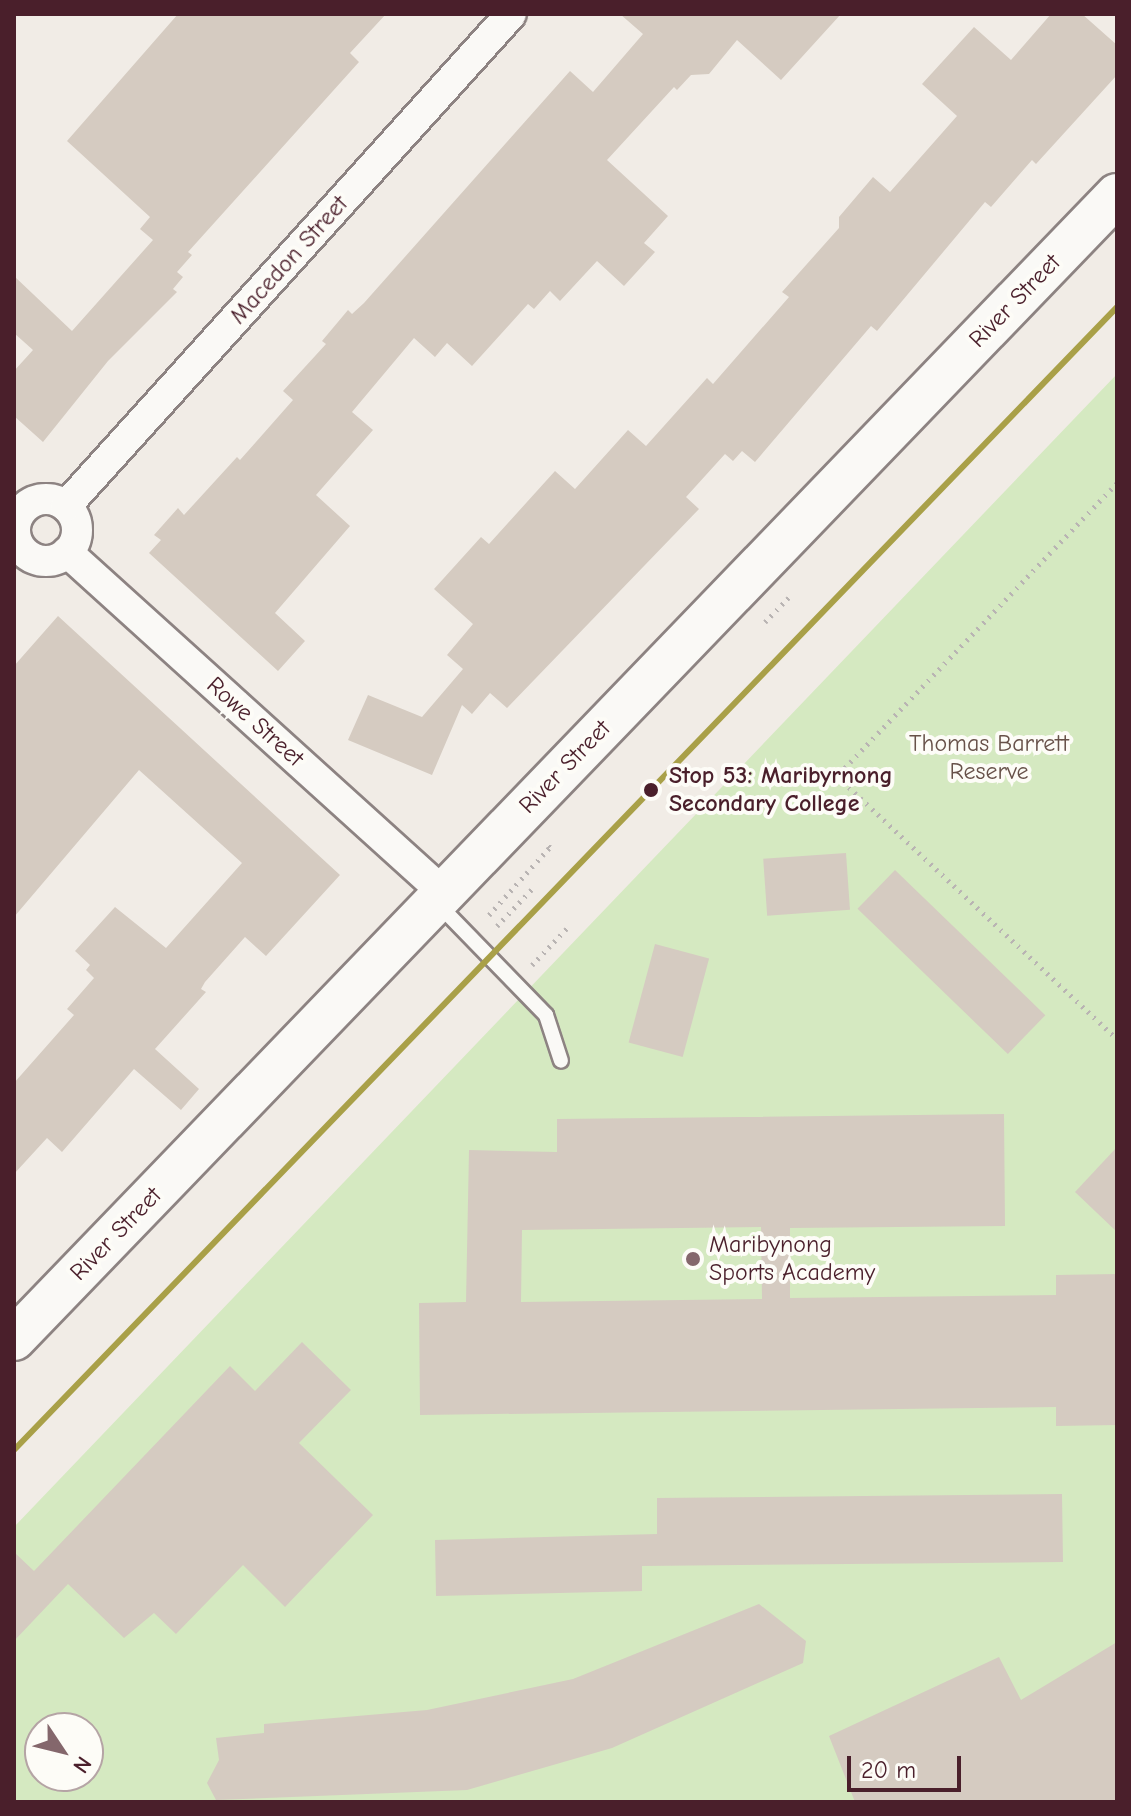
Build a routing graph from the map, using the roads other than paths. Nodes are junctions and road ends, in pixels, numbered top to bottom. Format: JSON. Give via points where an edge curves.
{"nodes":[{"id":1,"x":511,"y":14,"type":"edge"},
{"id":2,"x":1117,"y":195,"type":"edge"},
{"id":3,"x":66,"y":506,"type":"junction"},
{"id":4,"x":17,"y":508,"type":"edge"},
{"id":5,"x":67,"y":552,"type":"junction"},
{"id":6,"x":20,"y":561,"type":"edge"},
{"id":7,"x":440,"y":897,"type":"junction"},
{"id":8,"x":561,"y":1061,"type":"dead end"},
{"id":9,"x":14,"y":1339,"type":"edge"}],
"edges":[{"from":1,"to":3,"type":"street","name":"Macedon Street"},
{"from":2,"to":7,"type":"street","name":"River Street"},
{"from":3,"to":4,"type":"street","via":[[43,499]]},
{"from":3,"to":5,"type":"street","via":[[77,527]]},
{"from":4,"to":6,"type":"street"},
{"from":5,"to":6,"type":"street","via":[[49,561]]},
{"from":5,"to":7,"type":"street","name":"Rowe Street"},
{"from":7,"to":8,"type":"lane","via":[[546,1015]]},
{"from":7,"to":9,"type":"street","name":"River Street"}]}
